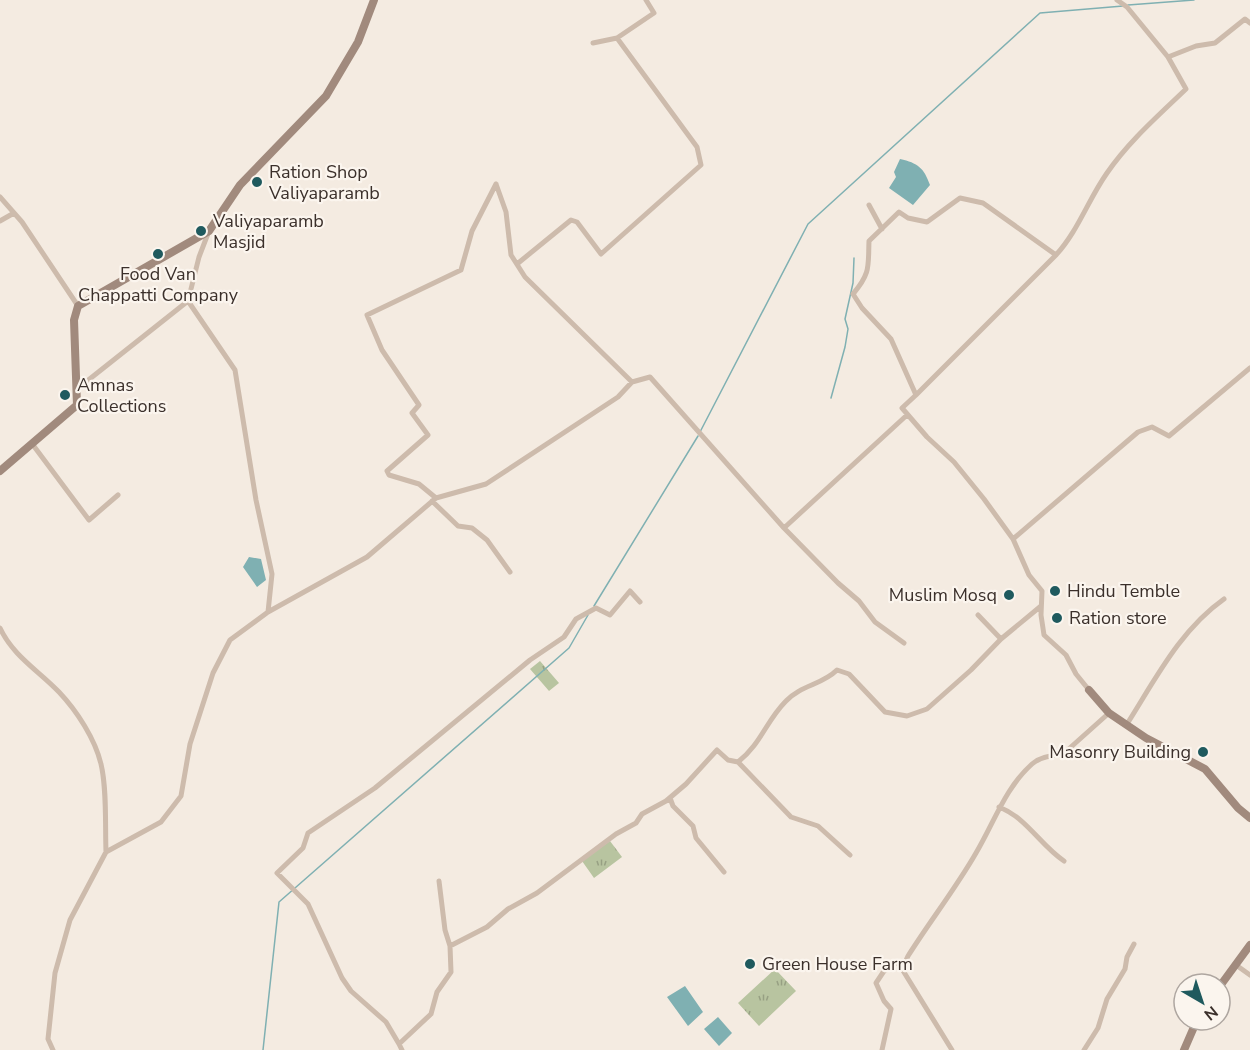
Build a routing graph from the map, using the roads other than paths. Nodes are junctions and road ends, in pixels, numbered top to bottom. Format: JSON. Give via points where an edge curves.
{"nodes":[{"id":1,"x":374,"y":0,"type":"edge"},
{"id":2,"x":646,"y":0,"type":"edge"},
{"id":3,"x":1117,"y":0,"type":"edge"},
{"id":4,"x":1250,"y":23,"type":"edge"},
{"id":5,"x":617,"y":38,"type":"junction"},
{"id":6,"x":593,"y":43,"type":"dead end"},
{"id":7,"x":1168,"y":57,"type":"junction"},
{"id":8,"x":0,"y":197,"type":"edge"},
{"id":9,"x":869,"y":205,"type":"dead end"},
{"id":10,"x":14,"y":213,"type":"junction"},
{"id":11,"x":0,"y":221,"type":"edge"},
{"id":12,"x":882,"y":229,"type":"junction"},
{"id":13,"x":209,"y":231,"type":"junction"},
{"id":14,"x":1056,"y":255,"type":"junction"},
{"id":15,"x":517,"y":264,"type":"junction"},
{"id":16,"x":188,"y":301,"type":"junction"},
{"id":17,"x":78,"y":306,"type":"junction"},
{"id":18,"x":1250,"y":368,"type":"edge"},
{"id":19,"x":632,"y":382,"type":"junction"},
{"id":20,"x":77,"y":388,"type":"junction"},
{"id":21,"x":916,"y":395,"type":"junction"},
{"id":22,"x":907,"y":415,"type":"junction"},
{"id":23,"x":33,"y":445,"type":"junction"},
{"id":24,"x":0,"y":471,"type":"edge"},
{"id":25,"x":118,"y":495,"type":"dead end"},
{"id":26,"x":434,"y":499,"type":"junction"},
{"id":27,"x":784,"y":528,"type":"junction"},
{"id":28,"x":1013,"y":539,"type":"junction"},
{"id":29,"x":510,"y":572,"type":"dead end"},
{"id":30,"x":1224,"y":599,"type":"dead end"},
{"id":31,"x":640,"y":603,"type":"dead end"},
{"id":32,"x":1041,"y":606,"type":"junction"},
{"id":33,"x":268,"y":612,"type":"junction"},
{"id":34,"x":978,"y":615,"type":"dead end"},
{"id":35,"x":0,"y":628,"type":"edge"},
{"id":36,"x":1000,"y":639,"type":"junction"},
{"id":37,"x":903,"y":643,"type":"dead end"},
{"id":38,"x":1089,"y":690,"type":"joint"},
{"id":39,"x":1109,"y":712,"type":"junction"},
{"id":40,"x":1127,"y":724,"type":"junction"},
{"id":41,"x":738,"y":762,"type":"junction"},
{"id":42,"x":670,"y":798,"type":"junction"},
{"id":43,"x":999,"y":807,"type":"junction"},
{"id":44,"x":1250,"y":818,"type":"edge"},
{"id":45,"x":106,"y":852,"type":"junction"},
{"id":46,"x":850,"y":855,"type":"dead end"},
{"id":47,"x":1064,"y":861,"type":"dead end"},
{"id":48,"x":724,"y":872,"type":"dead end"},
{"id":49,"x":440,"y":881,"type":"dead end"},
{"id":50,"x":1134,"y":944,"type":"dead end"},
{"id":51,"x":1250,"y":945,"type":"edge"},
{"id":52,"x":450,"y":946,"type":"junction"},
{"id":53,"x":1236,"y":965,"type":"junction"},
{"id":54,"x":902,"y":969,"type":"junction"},
{"id":55,"x":1231,"y":972,"type":"edge"},
{"id":56,"x":1250,"y":975,"type":"edge"},
{"id":57,"x":1192,"y":1032,"type":"edge"},
{"id":58,"x":401,"y":1047,"type":"edge"},
{"id":59,"x":53,"y":1050,"type":"edge"},
{"id":60,"x":882,"y":1050,"type":"edge"},
{"id":61,"x":952,"y":1050,"type":"edge"},
{"id":62,"x":1084,"y":1050,"type":"edge"},
{"id":63,"x":1184,"y":1050,"type":"edge"}],
"edges":[{"from":1,"to":13,"type":"main road","via":[[358,42],[326,96],[240,185]]},
{"from":2,"to":5,"type":"street","via":[[654,13]]},
{"from":3,"to":7,"type":"street"},
{"from":4,"to":7,"type":"street","via":[[1245,19],[1215,43]]},
{"from":5,"to":6,"type":"street"},
{"from":5,"to":15,"type":"street","via":[[698,147],[701,165],[601,254],[577,222],[571,220]]},
{"from":7,"to":14,"type":"street","via":[[1186,88],[1119,155],[1070,240]]},
{"from":8,"to":10,"type":"street"},
{"from":9,"to":12,"type":"street"},
{"from":10,"to":11,"type":"street"},
{"from":10,"to":17,"type":"street"},
{"from":12,"to":14,"type":"street","via":[[899,212],[927,222],[960,198],[983,203]]},
{"from":12,"to":21,"type":"street","via":[[869,241],[870,267],[854,294],[891,339]]},
{"from":13,"to":16,"type":"street"},
{"from":13,"to":17,"type":"main road"},
{"from":14,"to":21,"type":"street"},
{"from":15,"to":19,"type":"street","via":[[525,277]]},
{"from":15,"to":26,"type":"street","via":[[511,255],[506,212],[496,184],[472,231],[461,270],[367,315],[382,350],[419,405],[412,412],[428,435],[387,471],[419,484]]},
{"from":16,"to":20,"type":"street"},
{"from":16,"to":33,"type":"street","via":[[235,370],[272,574]]},
{"from":17,"to":20,"type":"main road","via":[[74,320]]},
{"from":18,"to":28,"type":"street","via":[[1170,436],[1152,427],[1138,432]]},
{"from":19,"to":26,"type":"street","via":[[618,397],[486,484]]},
{"from":19,"to":27,"type":"street","via":[[650,377],[657,382]]},
{"from":20,"to":23,"type":"main road","via":[[74,410]]},
{"from":21,"to":22,"type":"street","via":[[902,408]]},
{"from":22,"to":27,"type":"street"},
{"from":22,"to":28,"type":"street","via":[[954,462]]},
{"from":23,"to":24,"type":"main road"},
{"from":23,"to":25,"type":"street","via":[[89,520]]},
{"from":26,"to":29,"type":"street","via":[[458,526],[472,528],[487,540]]},
{"from":26,"to":33,"type":"street","via":[[367,557]]},
{"from":27,"to":37,"type":"street","via":[[859,601],[875,622]]},
{"from":28,"to":32,"type":"street","via":[[1029,575],[1042,591]]},
{"from":30,"to":40,"type":"street","via":[[1203,614],[1180,642]]},
{"from":31,"to":58,"type":"street","via":[[630,591],[610,615],[596,608],[576,619],[564,637],[530,660],[375,788],[308,833],[303,848],[277,873],[308,904],[351,991],[386,1022]]},
{"from":32,"to":36,"type":"street"},
{"from":32,"to":38,"type":"street","via":[[1044,635],[1066,655]]},
{"from":33,"to":45,"type":"street","via":[[230,640],[213,673],[190,744],[181,796],[161,822]]},
{"from":34,"to":36,"type":"street"},
{"from":35,"to":45,"type":"street","via":[[6,642],[59,692],[96,749],[102,765]]},
{"from":36,"to":41,"type":"street","via":[[927,709],[907,716],[885,712],[849,674],[837,670],[826,681],[806,686],[786,700],[753,751]]},
{"from":38,"to":39,"type":"main road"},
{"from":39,"to":40,"type":"main road"},
{"from":39,"to":43,"type":"street","via":[[1062,755],[1049,755],[1032,763]]},
{"from":40,"to":44,"type":"main road","via":[[1205,769]]},
{"from":41,"to":42,"type":"street","via":[[728,760],[717,750]]},
{"from":41,"to":46,"type":"street","via":[[791,817],[818,826]]},
{"from":42,"to":48,"type":"street"},
{"from":42,"to":52,"type":"street","via":[[642,814],[636,823],[487,927]]},
{"from":43,"to":47,"type":"street","via":[[1027,823]]},
{"from":43,"to":54,"type":"street","via":[[975,856]]},
{"from":45,"to":59,"type":"street","via":[[70,920],[56,973],[48,1039]]},
{"from":49,"to":52,"type":"street"},
{"from":50,"to":62,"type":"street","via":[[1122,976],[1107,999],[1098,1028]]},
{"from":51,"to":53,"type":"main road"},
{"from":52,"to":58,"type":"street","via":[[451,972],[437,992],[431,1014]]},
{"from":53,"to":55,"type":"main road"},
{"from":53,"to":56,"type":"street"},
{"from":54,"to":60,"type":"street","via":[[897,962],[876,982],[891,1009]]},
{"from":54,"to":61,"type":"street"},
{"from":57,"to":63,"type":"main road"}]}
